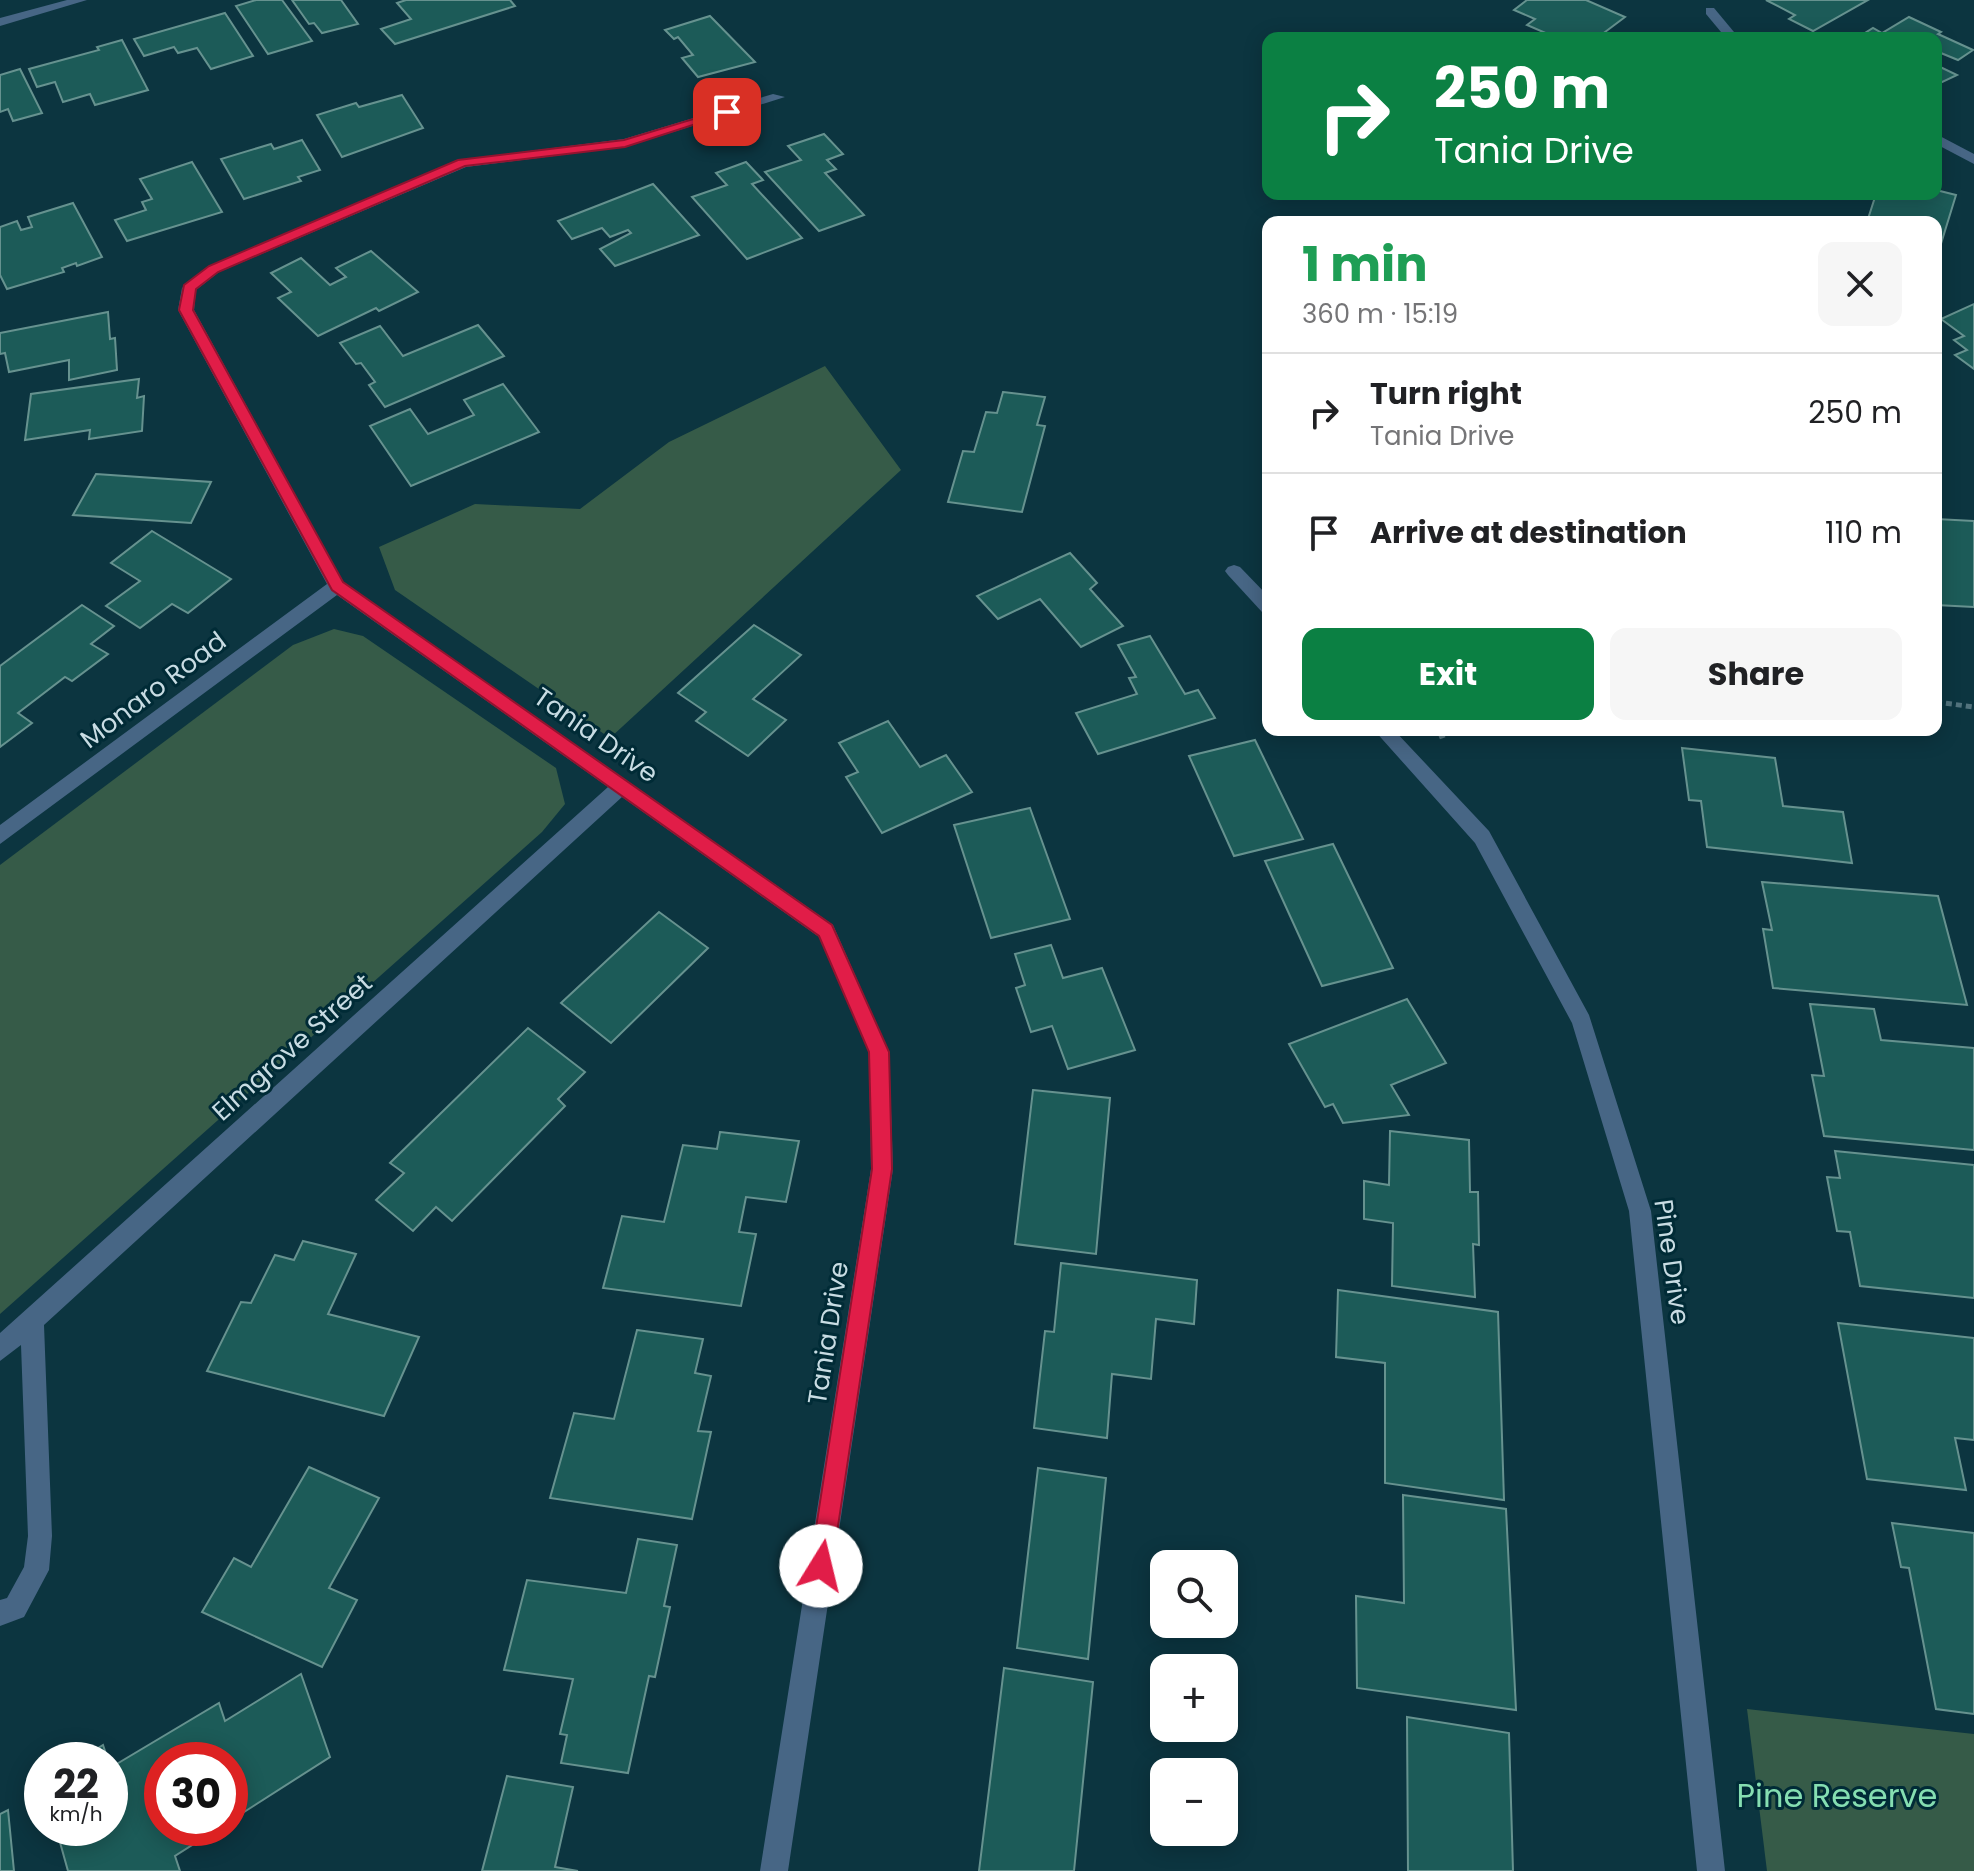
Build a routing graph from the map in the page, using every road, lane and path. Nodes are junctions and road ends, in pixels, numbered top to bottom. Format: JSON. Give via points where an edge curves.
{"nodes":[{"id":1,"x":81,"y":0,"type":"edge"},
{"id":2,"x":1710,"y":11,"type":"dead end"},
{"id":3,"x":0,"y":22,"type":"edge"},
{"id":4,"x":1728,"y":32,"type":"edge"},
{"id":5,"x":778,"y":97,"type":"dead end"},
{"id":6,"x":1942,"y":141,"type":"edge"},
{"id":7,"x":1974,"y":160,"type":"edge"},
{"id":8,"x":1234,"y":571,"type":"dead end"},
{"id":9,"x":337,"y":586,"type":"junction"},
{"id":10,"x":1262,"y":601,"type":"edge"},
{"id":11,"x":1942,"y":703,"type":"edge"},
{"id":12,"x":1974,"y":707,"type":"edge"},
{"id":13,"x":1389,"y":736,"type":"edge"},
{"id":14,"x":621,"y":787,"type":"junction"},
{"id":15,"x":0,"y":836,"type":"edge"},
{"id":16,"x":32,"y":1319,"type":"junction"},
{"id":17,"x":0,"y":1349,"type":"edge"},
{"id":18,"x":0,"y":1613,"type":"edge"},
{"id":19,"x":774,"y":1871,"type":"edge"},
{"id":20,"x":1711,"y":1871,"type":"edge"}],
"edges":[{"from":1,"to":3,"type":"street"},
{"from":2,"to":4,"type":"street"},
{"from":5,"to":9,"type":"street","name":"Tania Drive","via":[[625,143],[463,163],[214,269],[189,288],[186,310]]},
{"from":6,"to":7,"type":"street"},
{"from":8,"to":10,"type":"street"},
{"from":9,"to":14,"type":"street","name":"Tania Drive"},
{"from":9,"to":15,"type":"street","name":"Monaro Road"},
{"from":11,"to":12,"type":"path"},
{"from":13,"to":20,"type":"street","name":"Pine Drive","via":[[1482,837],[1582,1021],[1640,1211]]},
{"from":14,"to":16,"type":"street","name":"Elmgrove Street"},
{"from":14,"to":19,"type":"street","name":"Tania Drive","via":[[826,931],[879,1052],[882,1169]]},
{"from":16,"to":17,"type":"street","name":"Elmgrove Street"},
{"from":16,"to":18,"type":"street","via":[[40,1536],[36,1570],[15,1608]]}]}
